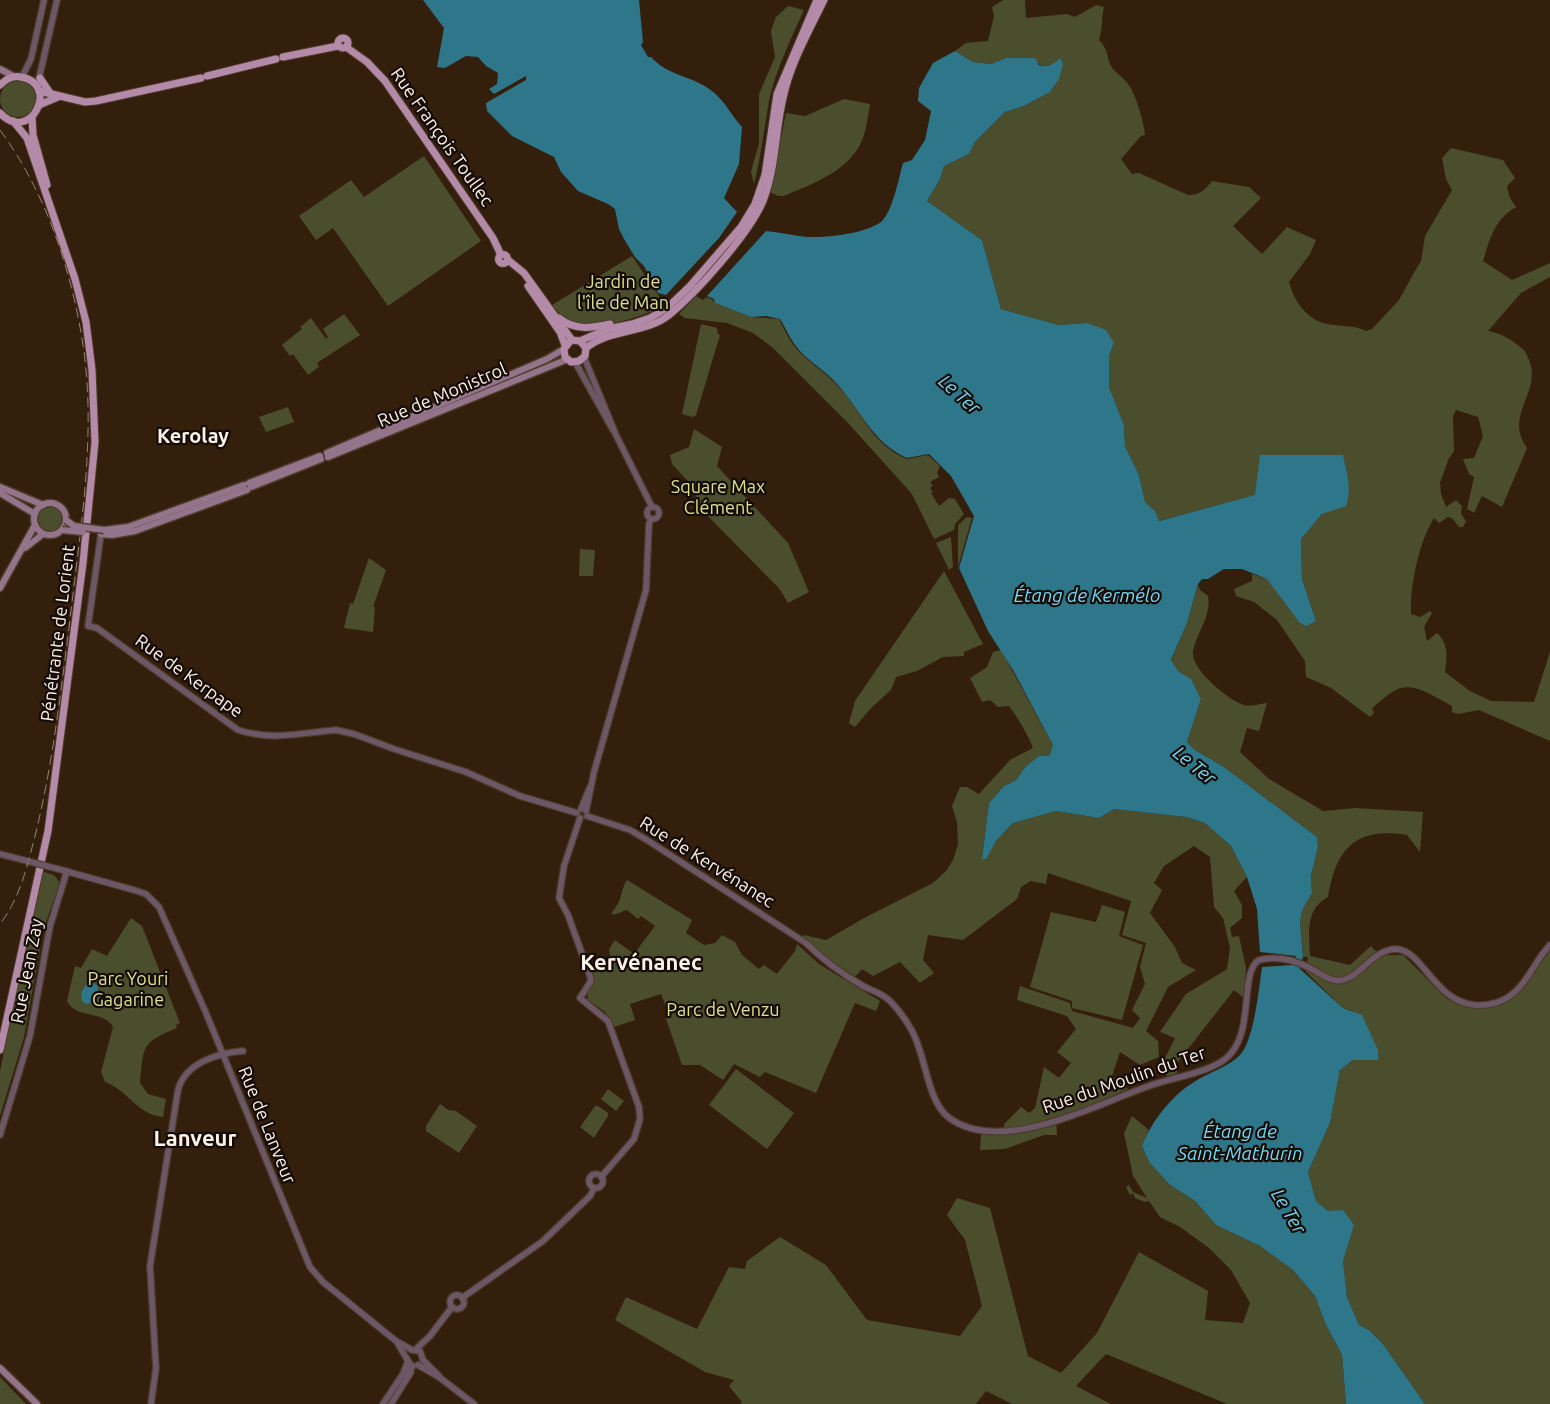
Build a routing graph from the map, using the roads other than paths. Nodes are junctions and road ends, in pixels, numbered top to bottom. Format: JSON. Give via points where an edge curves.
{"nodes":[{"id":1,"x":44,"y":0,"type":"edge"},
{"id":2,"x":57,"y":0,"type":"edge"},
{"id":3,"x":817,"y":0,"type":"edge"},
{"id":4,"x":823,"y":0,"type":"edge"},
{"id":5,"x":816,"y":10,"type":"junction"},
{"id":6,"x":0,"y":69,"type":"edge"},
{"id":7,"x":18,"y":77,"type":"junction"},
{"id":8,"x":40,"y":78,"type":"junction"},
{"id":9,"x":0,"y":85,"type":"edge"},
{"id":10,"x":38,"y":89,"type":"junction"},
{"id":11,"x":50,"y":93,"type":"junction"},
{"id":12,"x":58,"y":96,"type":"junction"},
{"id":13,"x":39,"y":105,"type":"junction"},
{"id":14,"x":0,"y":112,"type":"edge"},
{"id":15,"x":32,"y":116,"type":"junction"},
{"id":16,"x":13,"y":121,"type":"junction"},
{"id":17,"x":56,"y":219,"type":"junction"},
{"id":18,"x":505,"y":259,"type":"junction"},
{"id":19,"x":693,"y":287,"type":"junction"},
{"id":20,"x":553,"y":312,"type":"junction"},
{"id":21,"x":650,"y":318,"type":"junction"},
{"id":22,"x":572,"y":340,"type":"junction"},
{"id":23,"x":580,"y":341,"type":"junction"},
{"id":24,"x":564,"y":347,"type":"junction"},
{"id":25,"x":586,"y":348,"type":"junction"},
{"id":26,"x":584,"y":357,"type":"junction"},
{"id":27,"x":568,"y":359,"type":"junction"},
{"id":28,"x":576,"y":362,"type":"junction"},
{"id":29,"x":615,"y":432,"type":"junction"},
{"id":30,"x":324,"y":456,"type":"junction"},
{"id":31,"x":0,"y":488,"type":"edge"},
{"id":32,"x":0,"y":493,"type":"edge"},
{"id":33,"x":44,"y":505,"type":"junction"},
{"id":34,"x":652,"y":507,"type":"junction"},
{"id":35,"x":35,"y":514,"type":"junction"},
{"id":36,"x":651,"y":519,"type":"junction"},
{"id":37,"x":66,"y":520,"type":"junction"},
{"id":38,"x":35,"y":525,"type":"junction"},
{"id":39,"x":62,"y":530,"type":"junction"},
{"id":40,"x":103,"y":532,"type":"junction"},
{"id":41,"x":43,"y":534,"type":"junction"},
{"id":42,"x":21,"y":552,"type":"junction"},
{"id":43,"x":0,"y":588,"type":"edge"},
{"id":44,"x":394,"y":749,"type":"joint"},
{"id":45,"x":582,"y":813,"type":"junction"},
{"id":46,"x":0,"y":854,"type":"edge"},
{"id":47,"x":68,"y":872,"type":"junction"},
{"id":48,"x":806,"y":943,"type":"joint"},
{"id":49,"x":1550,"y":945,"type":"edge"},
{"id":50,"x":0,"y":1050,"type":"edge"},
{"id":51,"x":243,"y":1051,"type":"dead end"},
{"id":52,"x":222,"y":1055,"type":"junction"},
{"id":53,"x":0,"y":1135,"type":"edge"},
{"id":54,"x":601,"y":1176,"type":"junction"},
{"id":55,"x":594,"y":1188,"type":"junction"},
{"id":56,"x":462,"y":1298,"type":"junction"},
{"id":57,"x":452,"y":1307,"type":"junction"},
{"id":58,"x":396,"y":1341,"type":"junction"},
{"id":59,"x":418,"y":1353,"type":"junction"},
{"id":60,"x":407,"y":1359,"type":"junction"},
{"id":61,"x":416,"y":1366,"type":"junction"},
{"id":62,"x":0,"y":1368,"type":"edge"},
{"id":63,"x":439,"y":1377,"type":"junction"},
{"id":64,"x":37,"y":1404,"type":"edge"},
{"id":65,"x":151,"y":1404,"type":"edge"},
{"id":66,"x":383,"y":1404,"type":"edge"},
{"id":67,"x":389,"y":1404,"type":"edge"},
{"id":68,"x":474,"y":1404,"type":"edge"}],
"edges":[{"from":1,"to":7,"type":"street","via":[[31,59]]},
{"from":2,"to":8,"type":"street"},
{"from":3,"to":5,"type":"main road"},
{"from":4,"to":5,"type":"main road"},
{"from":5,"to":19,"type":"main road","via":[[777,94],[765,175],[750,220]]},
{"from":6,"to":7,"type":"main road"},
{"from":7,"to":9,"type":"main road","via":[[7,79]]},
{"from":7,"to":10,"type":"main road","via":[[29,80]]},
{"from":8,"to":10,"type":"street"},
{"from":8,"to":11,"type":"main road"},
{"from":10,"to":11,"type":"main road"},
{"from":10,"to":13,"type":"main road"},
{"from":11,"to":12,"type":"main road"},
{"from":12,"to":13,"type":"main road"},
{"from":12,"to":18,"type":"main road","name":"Rue François Toullec","via":[[96,102],[280,58],[346,47],[385,80]]},
{"from":13,"to":15,"type":"main road"},
{"from":14,"to":16,"type":"main road","name":"Pénétrante de Lorient"},
{"from":15,"to":16,"type":"main road","via":[[23,121]]},
{"from":15,"to":17,"type":"main road","name":"Pénétrante de Lorient","via":[[33,135]]},
{"from":16,"to":17,"type":"main road","name":"Pénétrante de Lorient","via":[[27,138]]},
{"from":17,"to":50,"type":"main road","name":"Pénétrante de Lorient","via":[[86,322],[93,378],[95,442],[83,563],[48,831]]},
{"from":18,"to":20,"type":"main road","name":"Rue François Toullec","via":[[524,273]]},
{"from":18,"to":24,"type":"main road","name":"Rue François Toullec","via":[[560,332]]},
{"from":19,"to":21,"type":"main road"},
{"from":19,"to":25,"type":"main road","via":[[663,319],[636,330],[604,336]]},
{"from":20,"to":21,"type":"main road","via":[[568,325],[587,329]]},
{"from":20,"to":22,"type":"main road","name":"Rue François Toullec"},
{"from":21,"to":23,"type":"main road","via":[[608,329]]},
{"from":22,"to":23,"type":"main road"},
{"from":22,"to":24,"type":"main road"},
{"from":23,"to":25,"type":"main road"},
{"from":24,"to":27,"type":"main road"},
{"from":24,"to":30,"type":"main road","name":"Rue de Monistrol","via":[[547,359]]},
{"from":25,"to":26,"type":"main road"},
{"from":26,"to":28,"type":"main road"},
{"from":26,"to":29,"type":"street"},
{"from":27,"to":28,"type":"main road"},
{"from":27,"to":30,"type":"main road","name":"Rue de Monistrol"},
{"from":28,"to":29,"type":"street"},
{"from":29,"to":34,"type":"street"},
{"from":30,"to":40,"type":"main road","name":"Rue de Monistrol","via":[[135,531],[112,535]]},
{"from":31,"to":33,"type":"main road"},
{"from":32,"to":35,"type":"main road"},
{"from":33,"to":35,"type":"main road"},
{"from":33,"to":37,"type":"main road","via":[[58,505]]},
{"from":34,"to":36,"type":"street","via":[[647,513]]},
{"from":34,"to":36,"type":"street","via":[[660,513]]},
{"from":35,"to":38,"type":"main road"},
{"from":36,"to":45,"type":"street","via":[[646,590]]},
{"from":37,"to":39,"type":"main road"},
{"from":37,"to":40,"type":"main road","name":"Rue de Monistrol","bridge":true,"via":[[74,526]]},
{"from":38,"to":41,"type":"main road"},
{"from":38,"to":42,"type":"main road"},
{"from":39,"to":40,"type":"main road","name":"Rue de Monistrol","bridge":true},
{"from":39,"to":41,"type":"main road","via":[[53,535]]},
{"from":40,"to":44,"type":"street","name":"Rue de Kerpape","via":[[88,626],[97,628],[238,730],[269,737],[340,730]]},
{"from":41,"to":42,"type":"main road"},
{"from":42,"to":43,"type":"main road"},
{"from":44,"to":45,"type":"street","name":"Rue de Kervénanec","via":[[466,772],[520,796]]},
{"from":45,"to":48,"type":"street","name":"Rue de Kervénanec","via":[[630,830]]},
{"from":45,"to":54,"type":"street","via":[[564,866],[559,898],[590,976],[580,998],[608,1021],[638,1098],[640,1119],[634,1139]]},
{"from":46,"to":47,"type":"street","bridge":true},
{"from":47,"to":52,"type":"street","name":"Rue de Lanveur","via":[[146,894],[163,912]]},
{"from":47,"to":53,"type":"street","name":"Rue Jean Zay","via":[[50,926],[30,1036]]},
{"from":48,"to":49,"type":"street","name":"Rue du Moulin du Ter","via":[[824,960],[889,1000],[919,1045],[942,1112],[968,1128],[986,1132],[1058,1121],[1225,1059],[1242,1035],[1252,966],[1266,958],[1293,960],[1329,979],[1341,981],[1378,954],[1401,950],[1416,959],[1434,983],[1448,994],[1470,1004],[1488,1005],[1512,994]]},
{"from":51,"to":52,"type":"street"},
{"from":52,"to":58,"type":"street","name":"Rue de Lanveur","via":[[310,1267],[323,1282]]},
{"from":52,"to":65,"type":"street","via":[[195,1066],[185,1075],[178,1090],[150,1266],[156,1368]]},
{"from":54,"to":55,"type":"street","via":[[601,1186]]},
{"from":54,"to":55,"type":"street","via":[[595,1174],[590,1178]]},
{"from":55,"to":56,"type":"street","via":[[590,1196],[543,1241]]},
{"from":56,"to":57,"type":"street","via":[[462,1307]]},
{"from":56,"to":57,"type":"street","via":[[453,1296],[450,1301]]},
{"from":57,"to":59,"type":"street"},
{"from":58,"to":59,"type":"street","name":"Rue de Lanveur"},
{"from":58,"to":60,"type":"street","name":"Rue de Lanveur"},
{"from":59,"to":60,"type":"street"},
{"from":59,"to":61,"type":"street"},
{"from":59,"to":63,"type":"street","name":"Rue de Lanveur"},
{"from":60,"to":61,"type":"street"},
{"from":60,"to":66,"type":"street"},
{"from":61,"to":63,"type":"street"},
{"from":61,"to":67,"type":"street","via":[[409,1369]]},
{"from":62,"to":64,"type":"main road"},
{"from":63,"to":68,"type":"street"}]}
